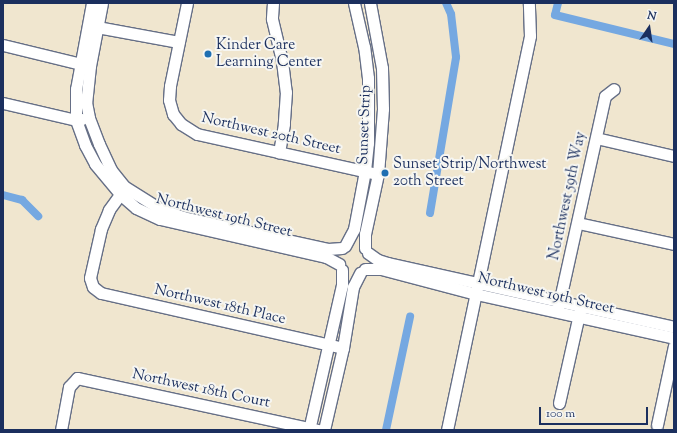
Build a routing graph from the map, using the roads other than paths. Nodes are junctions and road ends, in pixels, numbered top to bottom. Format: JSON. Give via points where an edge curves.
{"nodes":[{"id":1,"x":92,"y":3,"type":"edge"},
{"id":2,"x":102,"y":3,"type":"edge"},
{"id":3,"x":187,"y":3,"type":"edge"},
{"id":4,"x":273,"y":3,"type":"edge"},
{"id":5,"x":354,"y":3,"type":"edge"},
{"id":6,"x":370,"y":3,"type":"edge"},
{"id":7,"x":529,"y":3,"type":"edge"},
{"id":8,"x":375,"y":23,"type":"junction"},
{"id":9,"x":97,"y":27,"type":"junction"},
{"id":10,"x":360,"y":27,"type":"junction"},
{"id":11,"x":179,"y":42,"type":"junction"},
{"id":12,"x":3,"y":46,"type":"edge"},
{"id":13,"x":85,"y":65,"type":"junction"},
{"id":14,"x":614,"y":89,"type":"dead end"},
{"id":15,"x":3,"y":103,"type":"edge"},
{"id":16,"x":89,"y":118,"type":"junction"},
{"id":17,"x":76,"y":120,"type":"junction"},
{"id":18,"x":596,"y":138,"type":"junction"},
{"id":19,"x":279,"y":153,"type":"junction"},
{"id":20,"x":674,"y":156,"type":"edge"},
{"id":21,"x":365,"y":171,"type":"junction"},
{"id":22,"x":378,"y":174,"type":"junction"},
{"id":23,"x":123,"y":191,"type":"junction"},
{"id":24,"x":578,"y":223,"type":"junction"},
{"id":25,"x":674,"y":244,"type":"edge"},
{"id":26,"x":343,"y":247,"type":"junction"},
{"id":27,"x":366,"y":251,"type":"junction"},
{"id":28,"x":340,"y":267,"type":"junction"},
{"id":29,"x":362,"y":271,"type":"junction"},
{"id":30,"x":476,"y":289,"type":"junction"},
{"id":31,"x":559,"y":307,"type":"junction"},
{"id":32,"x":579,"y":312,"type":"junction"},
{"id":33,"x":674,"y":327,"type":"edge"},
{"id":34,"x":674,"y":338,"type":"edge"},
{"id":35,"x":328,"y":344,"type":"junction"},
{"id":36,"x":674,"y":346,"type":"edge"},
{"id":37,"x":343,"y":348,"type":"junction"},
{"id":38,"x":559,"y":403,"type":"dead end"},
{"id":39,"x":657,"y":425,"type":"dead end"},
{"id":40,"x":312,"y":429,"type":"edge"},
{"id":41,"x":60,"y":430,"type":"edge"},
{"id":42,"x":324,"y":430,"type":"edge"},
{"id":43,"x":447,"y":430,"type":"edge"}],
"edges":[{"from":1,"to":13,"type":"street"},
{"from":2,"to":9,"type":"street"},
{"from":3,"to":11,"type":"street"},
{"from":4,"to":19,"type":"street","via":[[272,19],[286,92]]},
{"from":5,"to":10,"type":"street","name":"Sunset Strip"},
{"from":6,"to":8,"type":"street","name":"Sunset Strip"},
{"from":7,"to":30,"type":"street","via":[[530,36]]},
{"from":8,"to":10,"type":"street"},
{"from":8,"to":22,"type":"street","name":"Sunset Strip","via":[[382,68],[383,109]]},
{"from":9,"to":11,"type":"street"},
{"from":9,"to":13,"type":"street"},
{"from":10,"to":21,"type":"street","name":"Sunset Strip","via":[[369,92]]},
{"from":11,"to":19,"type":"street","name":"Northwest 20th Street","via":[[170,86],[170,100],[173,114],[181,124],[197,134]]},
{"from":12,"to":13,"type":"street"},
{"from":13,"to":16,"type":"street","name":"Northwest 19th Street"},
{"from":13,"to":17,"type":"street","name":"Northwest 19th Street","via":[[76,89]]},
{"from":14,"to":18,"type":"street","name":"Northwest 59th Way","via":[[605,96]]},
{"from":15,"to":17,"type":"street"},
{"from":16,"to":17,"type":"street"},
{"from":16,"to":23,"type":"street","name":"Northwest 19th Street","via":[[111,170]]},
{"from":17,"to":23,"type":"street","name":"Northwest 19th Street","via":[[95,164]]},
{"from":18,"to":20,"type":"street"},
{"from":18,"to":24,"type":"street","name":"Northwest 59th Way"},
{"from":19,"to":21,"type":"street","name":"Northwest 20th Street"},
{"from":21,"to":22,"type":"street","name":"Northwest 20th Street"},
{"from":21,"to":26,"type":"street","name":"Sunset Strip","via":[[354,230]]},
{"from":22,"to":27,"type":"street","name":"Sunset Strip","via":[[365,234]]},
{"from":23,"to":26,"type":"street","name":"Northwest 19th Street","via":[[183,217],[328,249]]},
{"from":23,"to":28,"type":"street","name":"Northwest 19th Street","via":[[136,208],[160,219],[326,257]]},
{"from":23,"to":35,"type":"street","name":"Northwest 18th Place","via":[[109,210],[101,229],[90,278],[93,287],[101,293]]},
{"from":24,"to":25,"type":"street"},
{"from":24,"to":31,"type":"street","name":"Northwest 59th Way"},
{"from":26,"to":27,"type":"street","via":[[356,244]]},
{"from":26,"to":28,"type":"street","via":[[339,254]]},
{"from":27,"to":29,"type":"street","via":[[369,260]]},
{"from":27,"to":30,"type":"street","name":"Northwest 19th Street","via":[[378,260]]},
{"from":28,"to":29,"type":"street","via":[[348,274]]},
{"from":28,"to":35,"type":"street","via":[[342,285]]},
{"from":29,"to":30,"type":"street","name":"Northwest 19th Street","via":[[381,269]]},
{"from":29,"to":37,"type":"street","via":[[353,287]]},
{"from":30,"to":31,"type":"street","name":"Northwest 19th Street"},
{"from":30,"to":43,"type":"street"},
{"from":31,"to":32,"type":"street","name":"Northwest 19th Street"},
{"from":32,"to":33,"type":"street","name":"Northwest 19th Street"},
{"from":32,"to":34,"type":"street","name":"Northwest 19th Street"},
{"from":32,"to":38,"type":"street"},
{"from":35,"to":37,"type":"street","name":"Northwest 18th Place"},
{"from":35,"to":40,"type":"street"},
{"from":36,"to":39,"type":"street"},
{"from":37,"to":42,"type":"street"},
{"from":40,"to":41,"type":"street","name":"Northwest 18th Court","via":[[77,378],[69,388]]}]}
